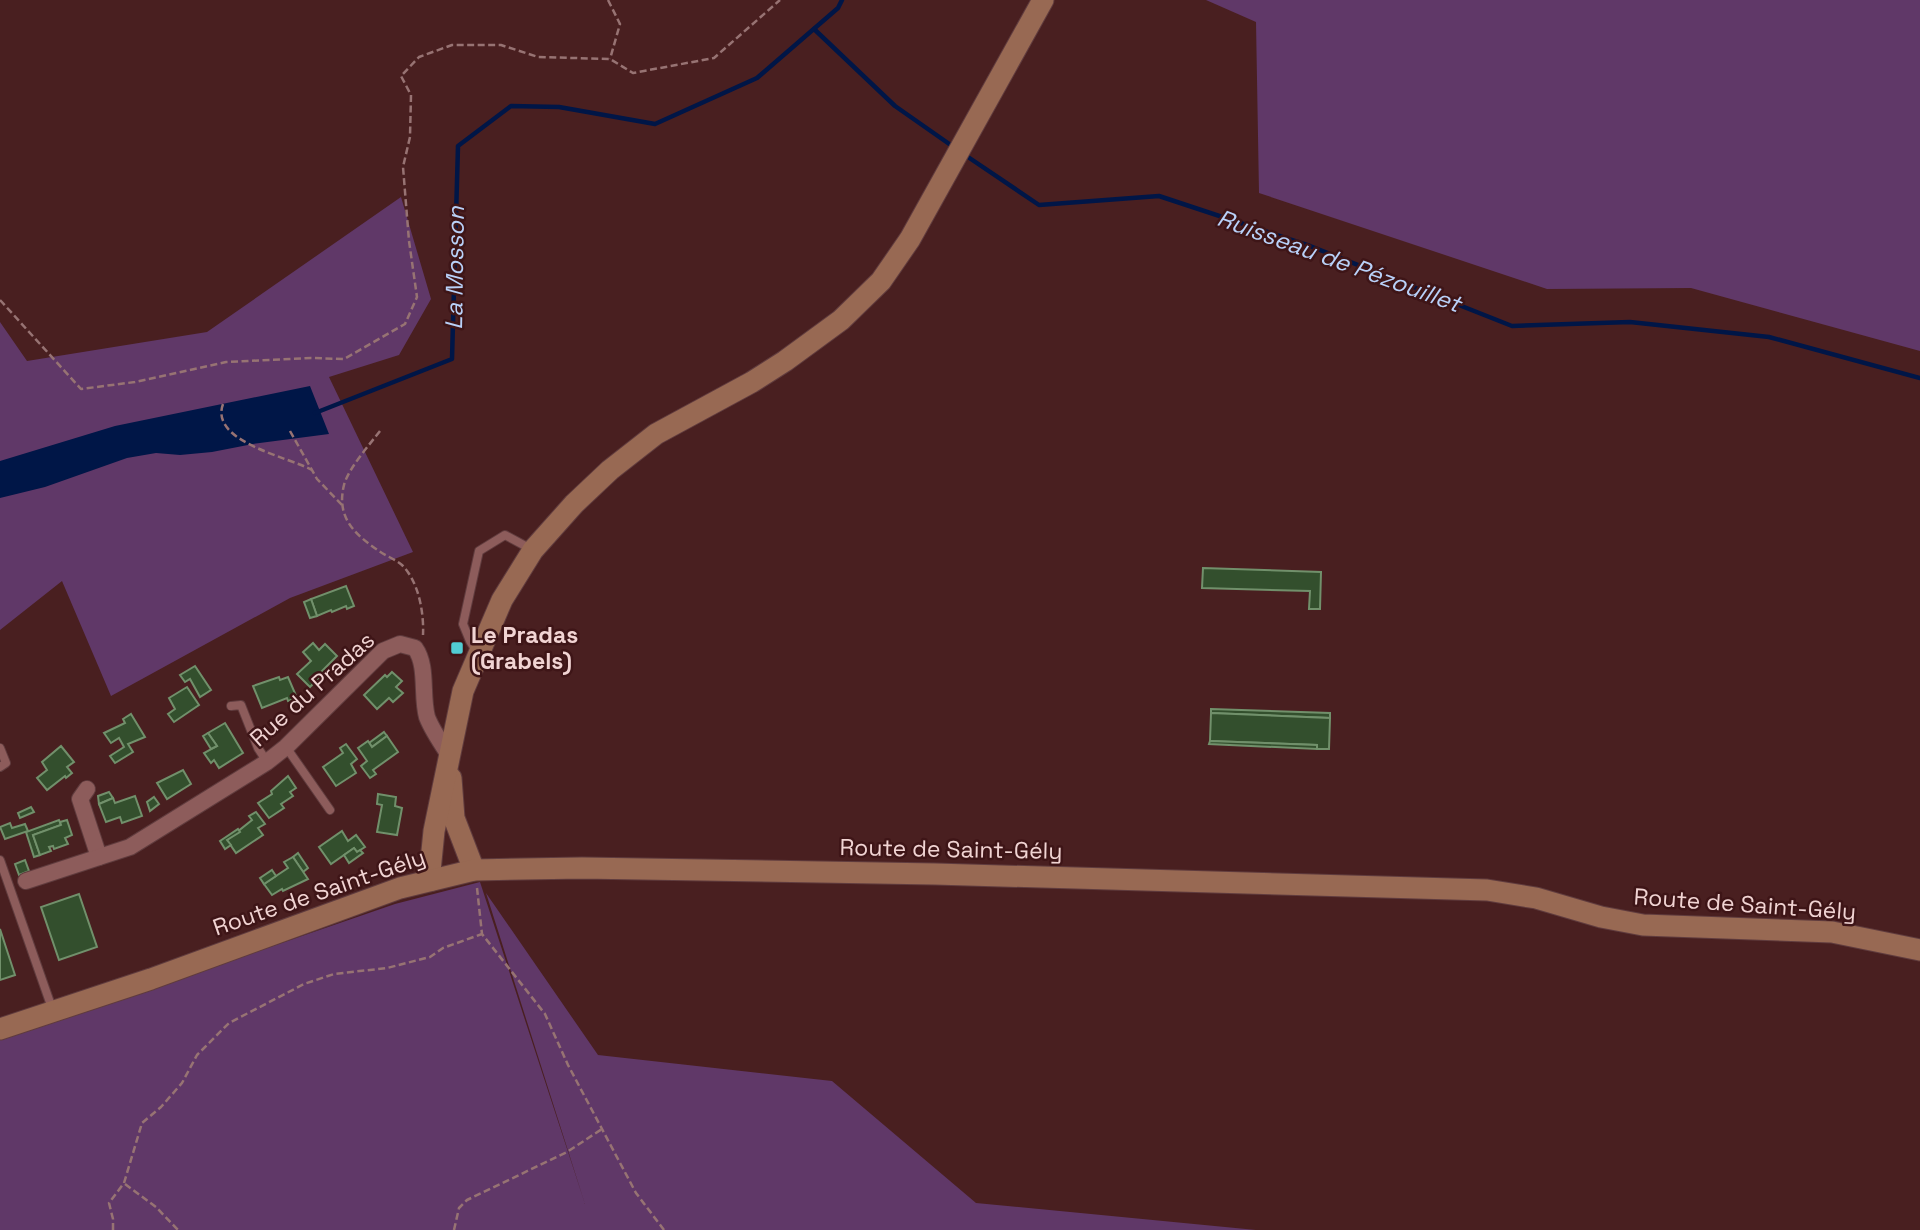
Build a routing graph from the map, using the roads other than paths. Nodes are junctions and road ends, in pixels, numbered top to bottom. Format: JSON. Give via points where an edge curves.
{"nodes":[{"id":1,"x":1043,"y":0,"type":"edge"},
{"id":2,"x":533,"y":550,"type":"junction"},
{"id":3,"x":478,"y":654,"type":"junction"},
{"id":4,"x":231,"y":706,"type":"dead end"},
{"id":5,"x":286,"y":747,"type":"junction"},
{"id":6,"x":0,"y":748,"type":"edge"},
{"id":7,"x":449,"y":755,"type":"junction"},
{"id":8,"x":267,"y":762,"type":"junction"},
{"id":9,"x":0,"y":767,"type":"edge"},
{"id":10,"x":87,"y":789,"type":"dead end"},
{"id":11,"x":330,"y":810,"type":"dead end"},
{"id":12,"x":99,"y":857,"type":"junction"},
{"id":13,"x":0,"y":860,"type":"edge"},
{"id":14,"x":474,"y":870,"type":"junction"},
{"id":15,"x":432,"y":880,"type":"junction"},
{"id":16,"x":26,"y":881,"type":"dead end"},
{"id":17,"x":1920,"y":950,"type":"edge"},
{"id":18,"x":53,"y":1011,"type":"junction"},
{"id":19,"x":0,"y":1029,"type":"edge"}],
"edges":[{"from":1,"to":2,"type":"street","via":[[910,239],[881,281],[841,320],[763,375],[656,434],[610,470]]},
{"from":2,"to":3,"type":"street","via":[[502,600]]},
{"from":2,"to":3,"type":"lane","via":[[505,535],[479,551],[463,624]]},
{"from":3,"to":7,"type":"street","via":[[463,691]]},
{"from":4,"to":8,"type":"lane","via":[[240,705]]},
{"from":5,"to":7,"type":"street","name":"Rue du Pradas","via":[[383,651],[400,644],[415,648],[421,656],[427,716]]},
{"from":5,"to":8,"type":"street","name":"Rue du Pradas"},
{"from":5,"to":11,"type":"lane"},
{"from":6,"to":9,"type":"lane","via":[[6,763]]},
{"from":7,"to":14,"type":"street","via":[[454,818]]},
{"from":7,"to":15,"type":"street","via":[[433,831]]},
{"from":8,"to":12,"type":"street","name":"Rue du Pradas","via":[[130,847]]},
{"from":10,"to":12,"type":"street","via":[[80,799]]},
{"from":12,"to":16,"type":"street","name":"Rue du Pradas"},
{"from":13,"to":18,"type":"lane"},
{"from":14,"to":15,"type":"street","name":"Route de Saint-Gély"},
{"from":14,"to":17,"type":"street","name":"Route de Saint-Gély","via":[[935,874],[1487,890],[1643,925],[1832,932]]},
{"from":15,"to":18,"type":"street","name":"Route de Saint-Gély"},
{"from":18,"to":19,"type":"street","name":"Route de Saint-Gély"}]}
